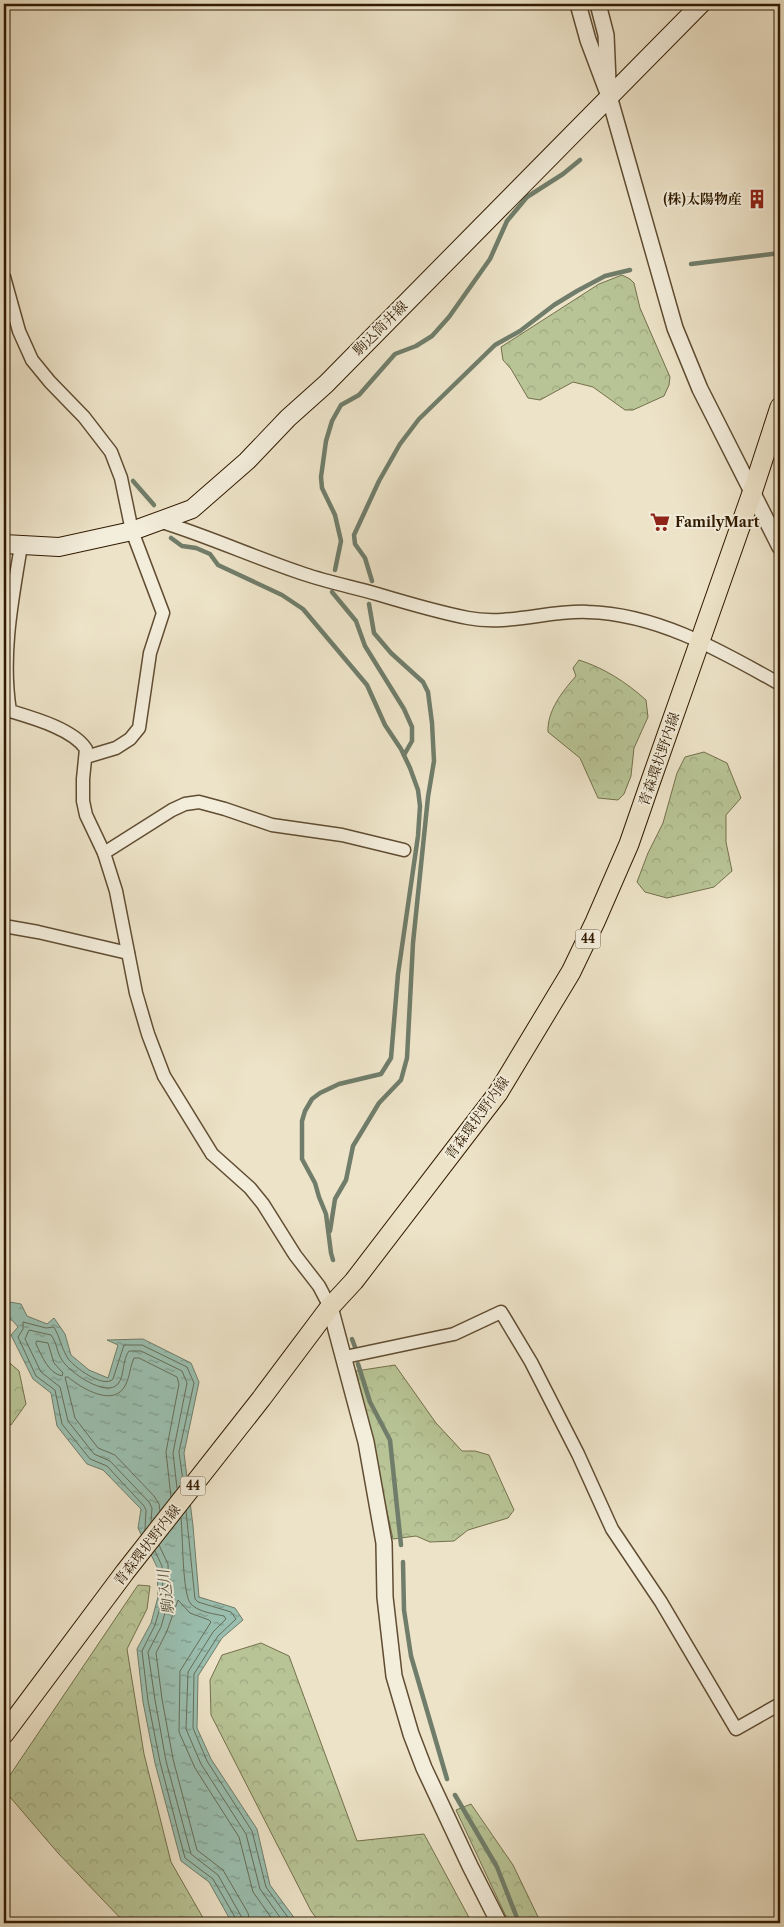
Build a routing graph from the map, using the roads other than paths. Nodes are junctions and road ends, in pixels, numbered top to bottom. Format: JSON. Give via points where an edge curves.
{"nodes":[{"id":1,"x":578,"y":4,"type":"edge"},
{"id":2,"x":598,"y":4,"type":"edge"},
{"id":3,"x":701,"y":4,"type":"edge"},
{"id":4,"x":609,"y":96,"type":"junction"},
{"id":5,"x":4,"y":278,"type":"edge"},
{"id":6,"x":780,"y":407,"type":"edge"},
{"id":7,"x":752,"y":494,"type":"junction"},
{"id":8,"x":162,"y":522,"type":"junction"},
{"id":9,"x":132,"y":531,"type":"junction"},
{"id":10,"x":12,"y":545,"type":"edge"},
{"id":11,"x":780,"y":547,"type":"edge"},
{"id":12,"x":700,"y":641,"type":"junction"},
{"id":13,"x":780,"y":684,"type":"edge"},
{"id":14,"x":86,"y":757,"type":"junction"},
{"id":15,"x":404,"y":850,"type":"dead end"},
{"id":16,"x":104,"y":853,"type":"junction"},
{"id":17,"x":4,"y":926,"type":"edge"},
{"id":18,"x":128,"y":953,"type":"junction"},
{"id":19,"x":330,"y":1306,"type":"junction"},
{"id":20,"x":345,"y":1357,"type":"junction"},
{"id":21,"x":780,"y":1704,"type":"edge"},
{"id":22,"x":4,"y":1734,"type":"edge"},
{"id":23,"x":499,"y":1923,"type":"edge"}],
"edges":[{"from":1,"to":4,"type":"street"},
{"from":2,"to":4,"type":"street","via":[[606,35]]},
{"from":3,"to":4,"type":"main road","name":"駒込筒井線"},
{"from":4,"to":7,"type":"street","via":[[675,328],[700,389]]},
{"from":4,"to":8,"type":"main road","name":"駒込筒井線","via":[[247,460],[192,509]]},
{"from":5,"to":9,"type":"street","via":[[19,330],[32,360],[111,452],[121,478]]},
{"from":6,"to":7,"type":"main road","name":"青森環状野内線","number":"44"},
{"from":7,"to":11,"type":"street"},
{"from":7,"to":12,"type":"main road","name":"青森環状野内線","number":"44"},
{"from":8,"to":9,"type":"main road","name":"駒込筒井線"},
{"from":8,"to":12,"type":"street","via":[[304,574],[430,610],[491,620],[586,611],[650,622]]},
{"from":9,"to":10,"type":"main road","name":"駒込筒井線","via":[[59,547]]},
{"from":9,"to":14,"type":"street","via":[[163,613],[150,654],[139,728],[116,748]]},
{"from":10,"to":14,"type":"street","via":[[8,624],[10,711],[80,740],[86,749]]},
{"from":12,"to":13,"type":"street"},
{"from":12,"to":19,"type":"main road","name":"青森環状野内線","number":"44","via":[[629,844],[571,972],[498,1093],[354,1281]]},
{"from":14,"to":16,"type":"street","via":[[82,801]]},
{"from":15,"to":16,"type":"street","via":[[342,835],[272,825],[199,802],[172,810]]},
{"from":16,"to":18,"type":"street","via":[[116,891]]},
{"from":17,"to":18,"type":"street"},
{"from":18,"to":19,"type":"street","via":[[136,993],[164,1076],[212,1154],[259,1199]]},
{"from":19,"to":20,"type":"street"},
{"from":19,"to":22,"type":"main road","name":"青森環状野内線","number":"44"},
{"from":20,"to":21,"type":"street","via":[[454,1334],[501,1312],[531,1362],[578,1454],[612,1530],[661,1602],[736,1730]]},
{"from":20,"to":23,"type":"street","via":[[366,1442],[384,1543],[385,1597],[394,1676],[424,1768]]}]}
